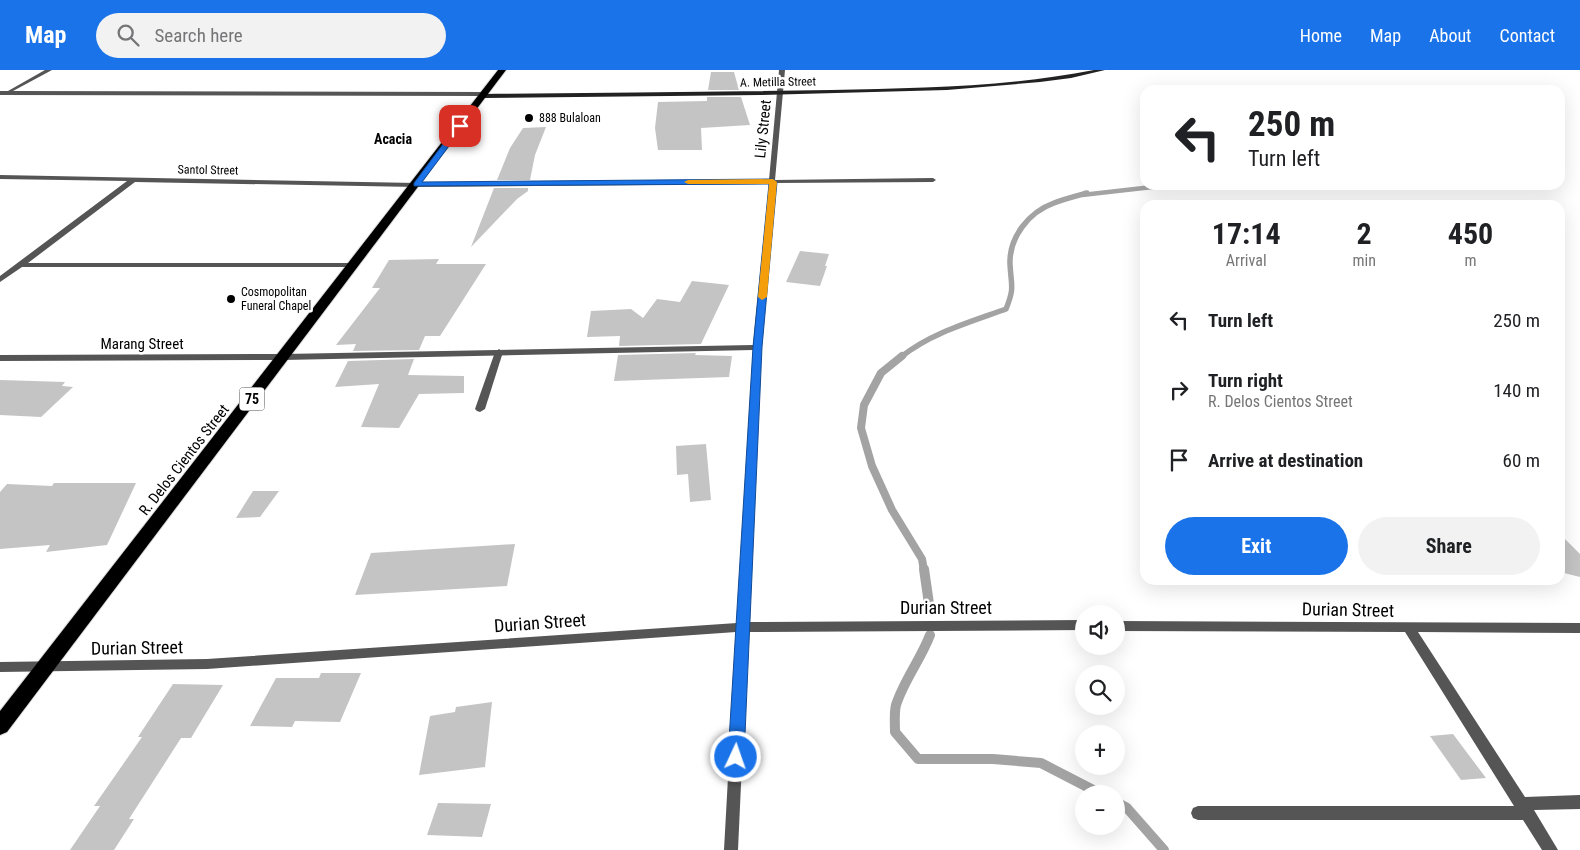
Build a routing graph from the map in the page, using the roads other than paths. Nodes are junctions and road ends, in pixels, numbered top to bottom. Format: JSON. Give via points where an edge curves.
{"nodes":[{"id":1,"x":49,"y":70,"type":"edge"},
{"id":2,"x":502,"y":70,"type":"edge"},
{"id":3,"x":782,"y":70,"type":"edge"},
{"id":4,"x":1102,"y":70,"type":"edge"},
{"id":5,"x":782,"y":92,"type":"junction"},
{"id":6,"x":0,"y":93,"type":"edge"},
{"id":7,"x":7,"y":93,"type":"junction"},
{"id":8,"x":484,"y":95,"type":"junction"},
{"id":9,"x":0,"y":97,"type":"edge"},
{"id":10,"x":0,"y":178,"type":"edge"},
{"id":11,"x":133,"y":180,"type":"junction"},
{"id":12,"x":933,"y":180,"type":"dead end"},
{"id":13,"x":773,"y":182,"type":"junction"},
{"id":14,"x":416,"y":184,"type":"junction"},
{"id":15,"x":19,"y":265,"type":"junction"},
{"id":16,"x":354,"y":266,"type":"junction"},
{"id":17,"x":0,"y":280,"type":"edge"},
{"id":18,"x":757,"y":347,"type":"junction"},
{"id":19,"x":499,"y":352,"type":"junction"},
{"id":20,"x":284,"y":357,"type":"junction"},
{"id":21,"x":0,"y":358,"type":"edge"},
{"id":22,"x":480,"y":410,"type":"dead end"},
{"id":23,"x":1075,"y":625,"type":"edge"},
{"id":24,"x":743,"y":626,"type":"junction"},
{"id":25,"x":1125,"y":626,"type":"edge"},
{"id":26,"x":1409,"y":628,"type":"junction"},
{"id":27,"x":1580,"y":628,"type":"edge"},
{"id":28,"x":46,"y":666,"type":"junction"},
{"id":29,"x":0,"y":667,"type":"edge"},
{"id":30,"x":0,"y":726,"type":"edge"},
{"id":31,"x":1580,"y":802,"type":"edge"},
{"id":32,"x":1523,"y":809,"type":"junction"},
{"id":33,"x":1198,"y":813,"type":"dead end"},
{"id":34,"x":731,"y":850,"type":"edge"},
{"id":35,"x":1551,"y":850,"type":"edge"}],
"edges":[{"from":1,"to":7,"type":"street"},
{"from":2,"to":8,"type":"highway","name":"R. Delos Cientos Street","number":"75"},
{"from":3,"to":5,"type":"street","name":"Lily Street"},
{"from":4,"to":5,"type":"main road","name":"A. Metilla Street","via":[[1057,80],[994,86]]},
{"from":5,"to":8,"type":"main road","name":"A. Metilla Street"},
{"from":5,"to":13,"type":"street","name":"Lily Street"},
{"from":6,"to":7,"type":"street"},
{"from":7,"to":8,"type":"street"},
{"from":7,"to":9,"type":"street"},
{"from":8,"to":14,"type":"highway","name":"R. Delos Cientos Street","number":"75"},
{"from":10,"to":11,"type":"street","name":"Santol Street"},
{"from":11,"to":14,"type":"street","name":"Santol Street"},
{"from":11,"to":15,"type":"street"},
{"from":12,"to":13,"type":"street","name":"Santol Street"},
{"from":13,"to":14,"type":"street","name":"Santol Street"},
{"from":13,"to":18,"type":"street","name":"Lily Street"},
{"from":14,"to":16,"type":"highway","name":"R. Delos Cientos Street","number":"75"},
{"from":15,"to":16,"type":"street"},
{"from":15,"to":17,"type":"street"},
{"from":16,"to":20,"type":"highway","name":"R. Delos Cientos Street","number":"75"},
{"from":18,"to":19,"type":"street","name":"Marang Street"},
{"from":18,"to":24,"type":"street","name":"Lily Street"},
{"from":19,"to":20,"type":"street","name":"Marang Street"},
{"from":19,"to":22,"type":"street"},
{"from":20,"to":21,"type":"street","name":"Marang Street"},
{"from":20,"to":28,"type":"highway","name":"R. Delos Cientos Street","number":"75"},
{"from":23,"to":24,"type":"street","name":"Durian Street"},
{"from":24,"to":28,"type":"street","name":"Durian Street","via":[[207,664]]},
{"from":24,"to":34,"type":"street","name":"Lily Street"},
{"from":25,"to":26,"type":"street","name":"Durian Street"},
{"from":26,"to":27,"type":"street","name":"Durian Street"},
{"from":26,"to":32,"type":"street"},
{"from":28,"to":29,"type":"street","name":"Durian Street"},
{"from":28,"to":30,"type":"highway","name":"R. Delos Cientos Street","number":"75"},
{"from":31,"to":32,"type":"street"},
{"from":32,"to":33,"type":"street"},
{"from":32,"to":35,"type":"street"}]}
